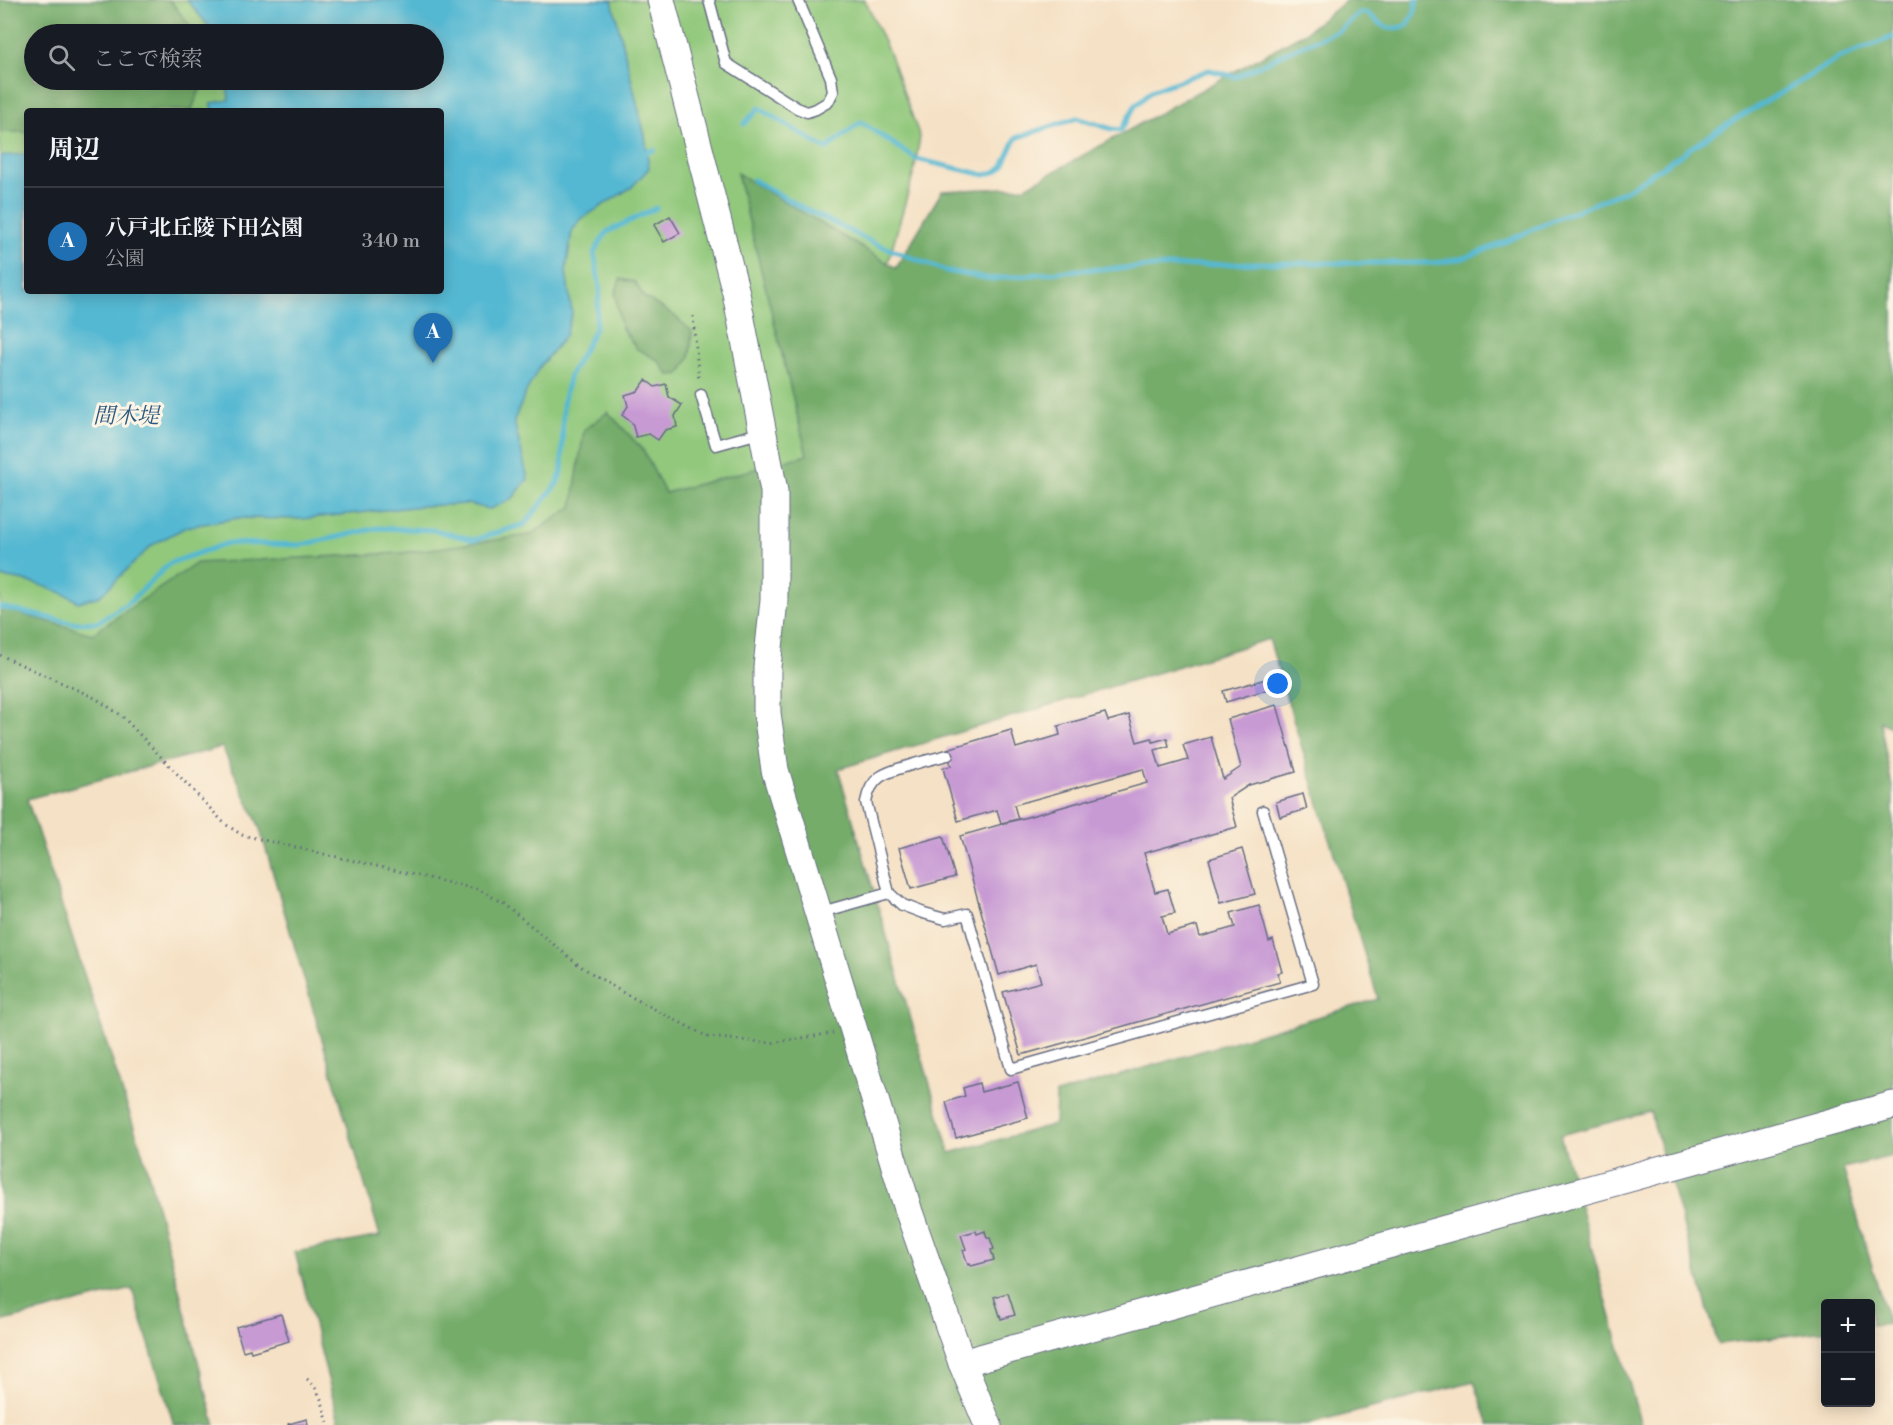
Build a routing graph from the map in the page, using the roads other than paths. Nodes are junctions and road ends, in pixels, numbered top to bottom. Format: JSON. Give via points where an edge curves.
{"nodes":[{"id":1,"x":661,"y":0,"type":"edge"},
{"id":2,"x":709,"y":0,"type":"edge"},
{"id":3,"x":798,"y":0,"type":"edge"},
{"id":4,"x":701,"y":395,"type":"road end"},
{"id":5,"x":763,"y":432,"type":"junction"},
{"id":6,"x":948,"y":754,"type":"dead end"},
{"id":7,"x":1263,"y":811,"type":"dead end"},
{"id":8,"x":889,"y":893,"type":"junction"},
{"id":9,"x":818,"y":913,"type":"junction"},
{"id":10,"x":1893,"y":1105,"type":"edge"},
{"id":11,"x":962,"y":1363,"type":"junction"},
{"id":12,"x":988,"y":1425,"type":"edge"}],
"edges":[{"from":1,"to":5,"type":"street","via":[[672,67],[736,293]]},
{"from":2,"to":3,"type":"lane","via":[[726,63],[807,112],[828,102],[833,92],[831,78]]},
{"from":4,"to":5,"type":"lane","via":[[716,445]]},
{"from":5,"to":9,"type":"street","via":[[774,491],[774,600],[767,713],[775,770]]},
{"from":6,"to":8,"type":"lane","via":[[888,771],[868,791],[866,802]]},
{"from":7,"to":8,"type":"lane","via":[[1313,984],[1011,1069],[967,914],[945,919],[922,913],[902,905]]},
{"from":8,"to":9,"type":"lane"},
{"from":9,"to":11,"type":"street","via":[[909,1212]]},
{"from":10,"to":11,"type":"street"},
{"from":11,"to":12,"type":"street"}]}
